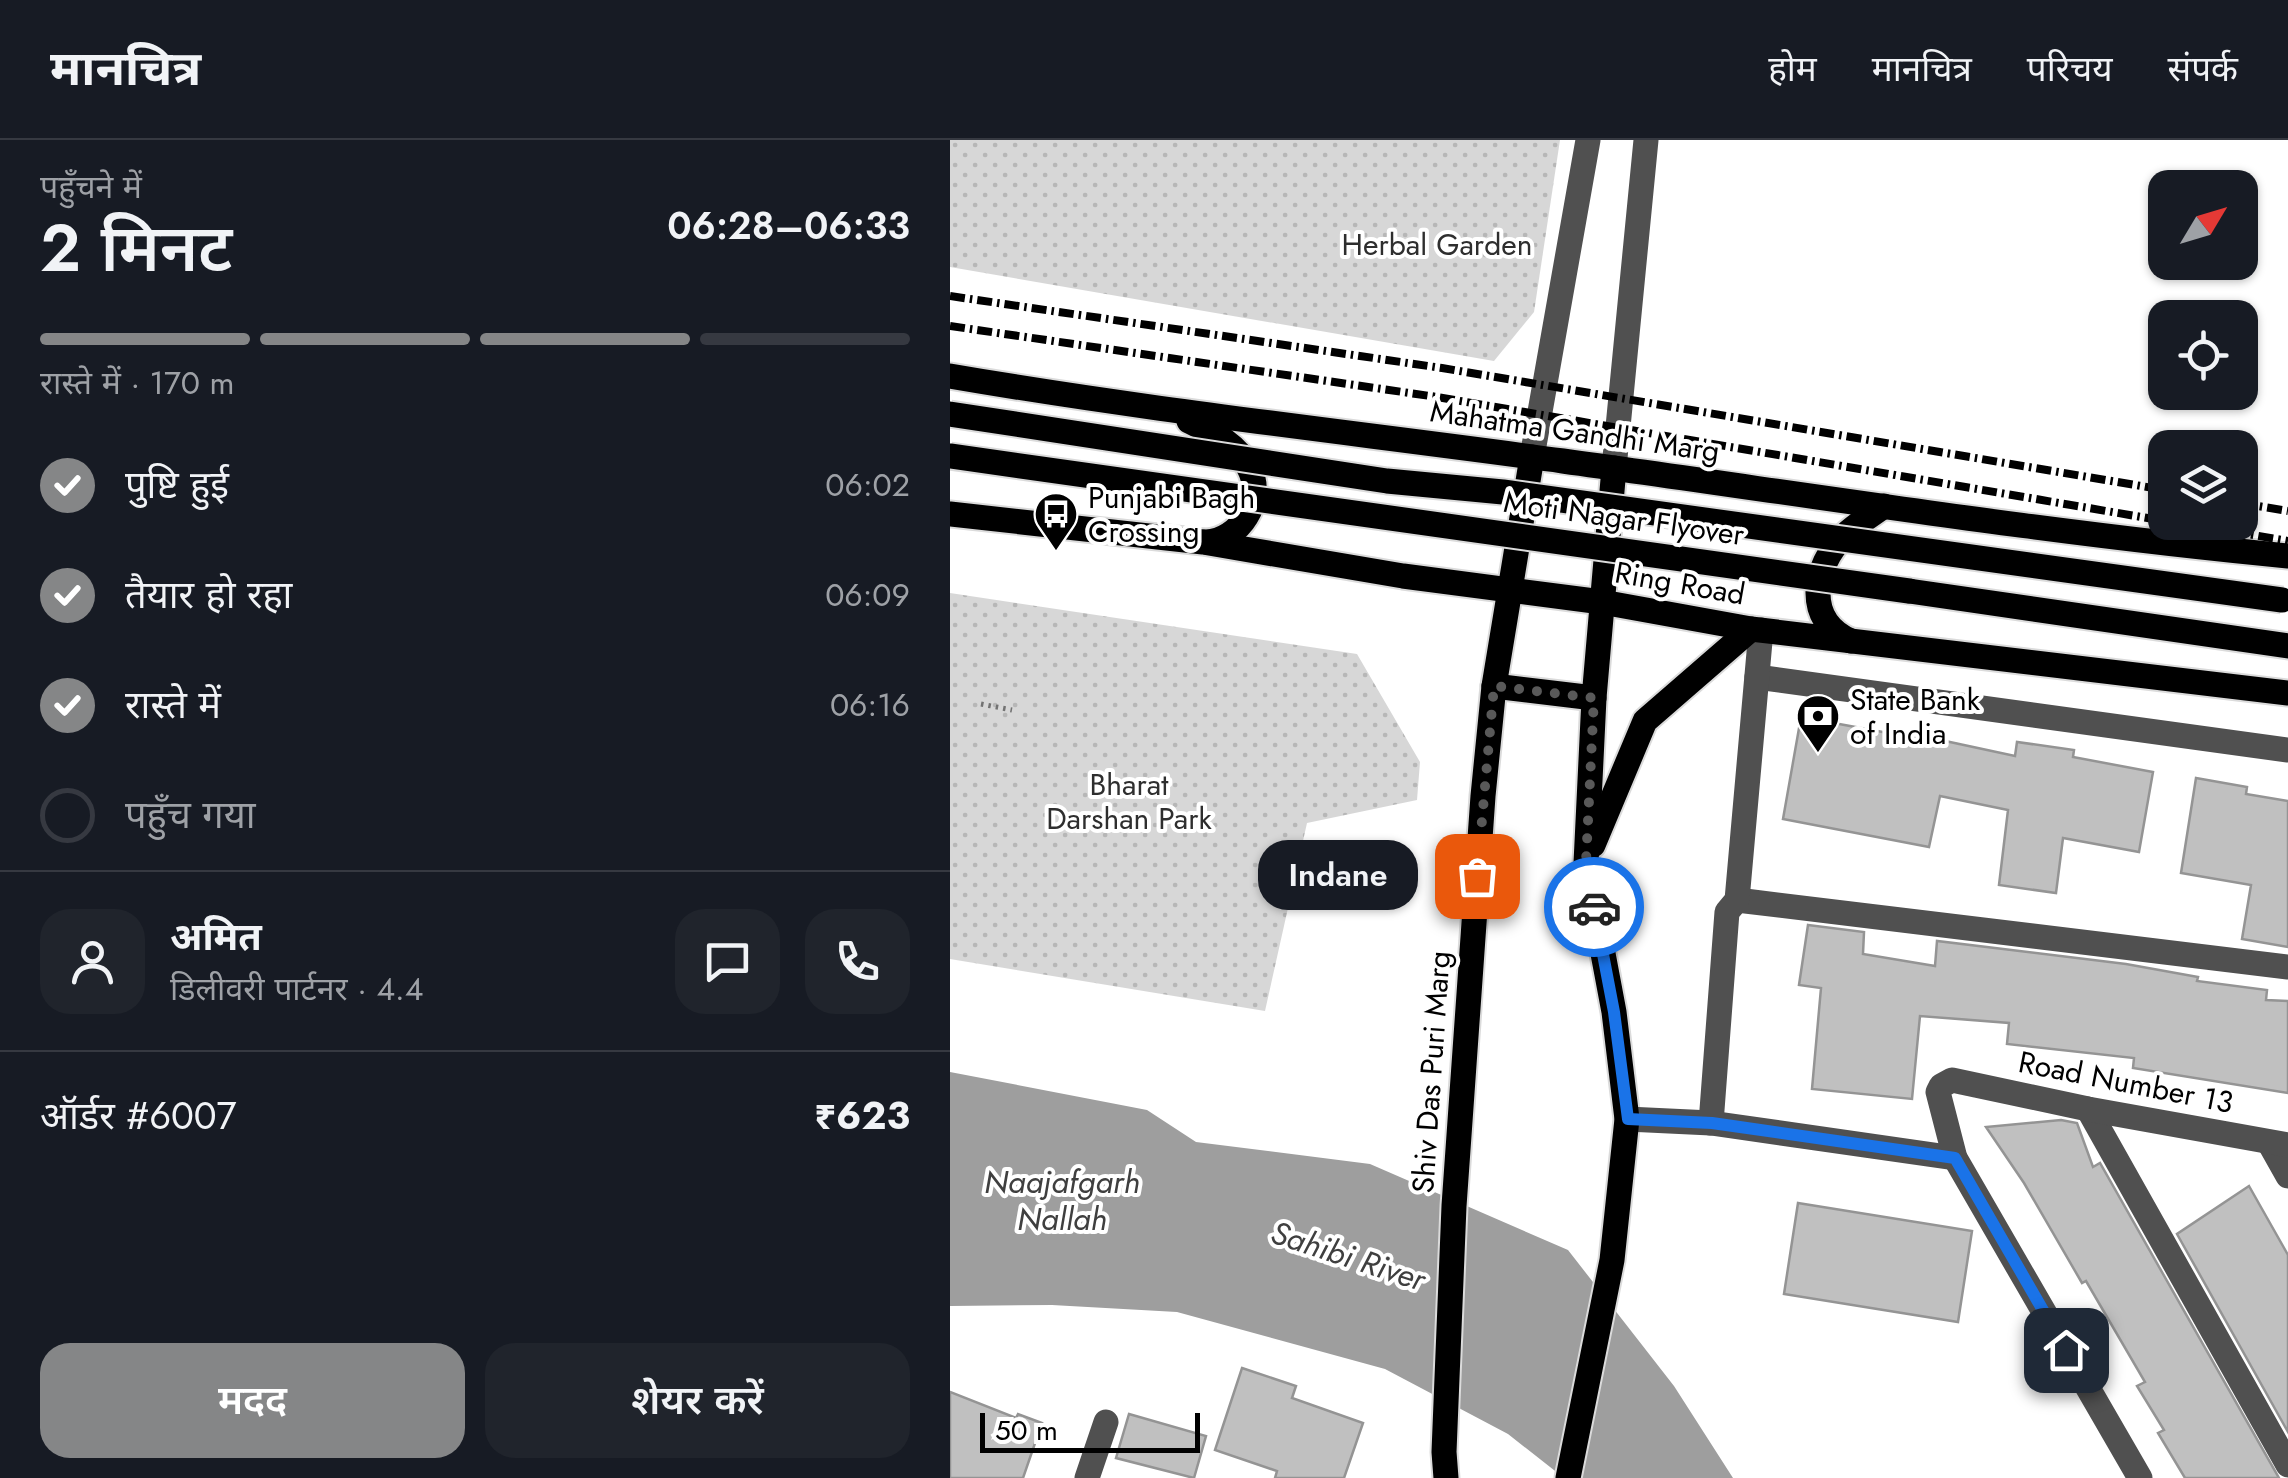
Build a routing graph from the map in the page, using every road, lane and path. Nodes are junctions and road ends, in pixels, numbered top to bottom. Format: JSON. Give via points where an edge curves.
{"nodes":[{"id":1,"x":1588,"y":140,"type":"edge"},
{"id":2,"x":1646,"y":140,"type":"edge"},
{"id":3,"x":950,"y":376,"type":"edge"},
{"id":4,"x":1166,"y":411,"type":"junction"},
{"id":5,"x":950,"y":414,"type":"edge"},
{"id":6,"x":950,"y":456,"type":"edge"},
{"id":7,"x":1532,"y":457,"type":"junction"},
{"id":8,"x":1614,"y":468,"type":"junction"},
{"id":9,"x":1884,"y":506,"type":"junction"},
{"id":10,"x":950,"y":514,"type":"edge"},
{"id":11,"x":1203,"y":542,"type":"junction"},
{"id":12,"x":2288,"y":556,"type":"edge"},
{"id":13,"x":1512,"y":589,"type":"junction"},
{"id":14,"x":2285,"y":600,"type":"edge"},
{"id":15,"x":1602,"y":602,"type":"junction"},
{"id":16,"x":1756,"y":630,"type":"junction"},
{"id":17,"x":1861,"y":643,"type":"junction"},
{"id":18,"x":2288,"y":646,"type":"edge"},
{"id":19,"x":1757,"y":677,"type":"junction"},
{"id":20,"x":1494,"y":686,"type":"junction"},
{"id":21,"x":2288,"y":693,"type":"edge"},
{"id":22,"x":1594,"y":698,"type":"junction"},
{"id":23,"x":980,"y":704,"type":"dead end"},
{"id":24,"x":1012,"y":710,"type":"dead end"},
{"id":25,"x":2288,"y":750,"type":"edge"},
{"id":26,"x":1586,"y":862,"type":"junction"},
{"id":27,"x":1737,"y":900,"type":"junction"},
{"id":28,"x":2288,"y":967,"type":"edge"},
{"id":29,"x":2088,"y":1109,"type":"junction"},
{"id":30,"x":1628,"y":1119,"type":"junction"},
{"id":31,"x":1712,"y":1123,"type":"junction"},
{"id":32,"x":2279,"y":1144,"type":"edge"},
{"id":33,"x":1955,"y":1158,"type":"junction"},
{"id":34,"x":2288,"y":1176,"type":"edge"},
{"id":35,"x":1106,"y":1422,"type":"dead end"},
{"id":36,"x":2288,"y":1466,"type":"edge"},
{"id":37,"x":1087,"y":1478,"type":"edge"},
{"id":38,"x":1446,"y":1478,"type":"edge"},
{"id":39,"x":1568,"y":1478,"type":"edge"},
{"id":40,"x":2140,"y":1478,"type":"edge"}],
"edges":[{"from":1,"to":7,"type":"street"},
{"from":2,"to":8,"type":"street"},
{"from":3,"to":4,"type":"main road","name":"Mahatma Gandhi Marg"},
{"from":4,"to":7,"type":"main road","name":"Mahatma Gandhi Marg"},
{"from":4,"to":11,"type":"main road","via":[[1228,440],[1251,470],[1248,516],[1229,536]]},
{"from":5,"to":14,"type":"main road","bridge":true,"via":[[1387,481]]},
{"from":6,"to":18,"type":"main road","name":"Moti Nagar Flyover","bridge":true},
{"from":7,"to":8,"type":"main road","name":"Mahatma Gandhi Marg"},
{"from":7,"to":13,"type":"main road","name":"Shiv Das Puri Marg"},
{"from":8,"to":9,"type":"main road","name":"Mahatma Gandhi Marg"},
{"from":8,"to":15,"type":"main road"},
{"from":9,"to":12,"type":"main road","name":"Mahatma Gandhi Marg"},
{"from":9,"to":17,"type":"main road","via":[[1833,548],[1817,589],[1828,625]]},
{"from":10,"to":11,"type":"main road","name":"Ring Road"},
{"from":11,"to":13,"type":"main road","name":"Ring Road"},
{"from":13,"to":15,"type":"main road","name":"Ring Road"},
{"from":13,"to":20,"type":"main road","name":"Shiv Das Puri Marg"},
{"from":15,"to":16,"type":"main road","name":"Ring Road"},
{"from":15,"to":22,"type":"main road"},
{"from":16,"to":17,"type":"main road","name":"Ring Road"},
{"from":16,"to":19,"type":"street"},
{"from":16,"to":26,"type":"main road","via":[[1645,721]]},
{"from":17,"to":21,"type":"main road","name":"Ring Road"},
{"from":19,"to":25,"type":"street"},
{"from":19,"to":27,"type":"street"},
{"from":20,"to":22,"type":"main road"},
{"from":20,"to":38,"type":"main road","name":"Shiv Das Puri Marg","via":[[1454,1206]]},
{"from":22,"to":26,"type":"main road"},
{"from":23,"to":24,"type":"path"},
{"from":26,"to":30,"type":"main road"},
{"from":27,"to":28,"type":"street"},
{"from":27,"to":31,"type":"street","via":[[1726,912]]},
{"from":29,"to":32,"type":"street","name":"Road Number 13"},
{"from":29,"to":33,"type":"street","name":"Road Number 13","via":[[1952,1080],[1938,1092]]},
{"from":29,"to":36,"type":"street"},
{"from":30,"to":31,"type":"street"},
{"from":30,"to":39,"type":"main road","via":[[1612,1260]]},
{"from":31,"to":33,"type":"street"},
{"from":32,"to":34,"type":"street"},
{"from":33,"to":40,"type":"street"},
{"from":35,"to":37,"type":"street"}]}
